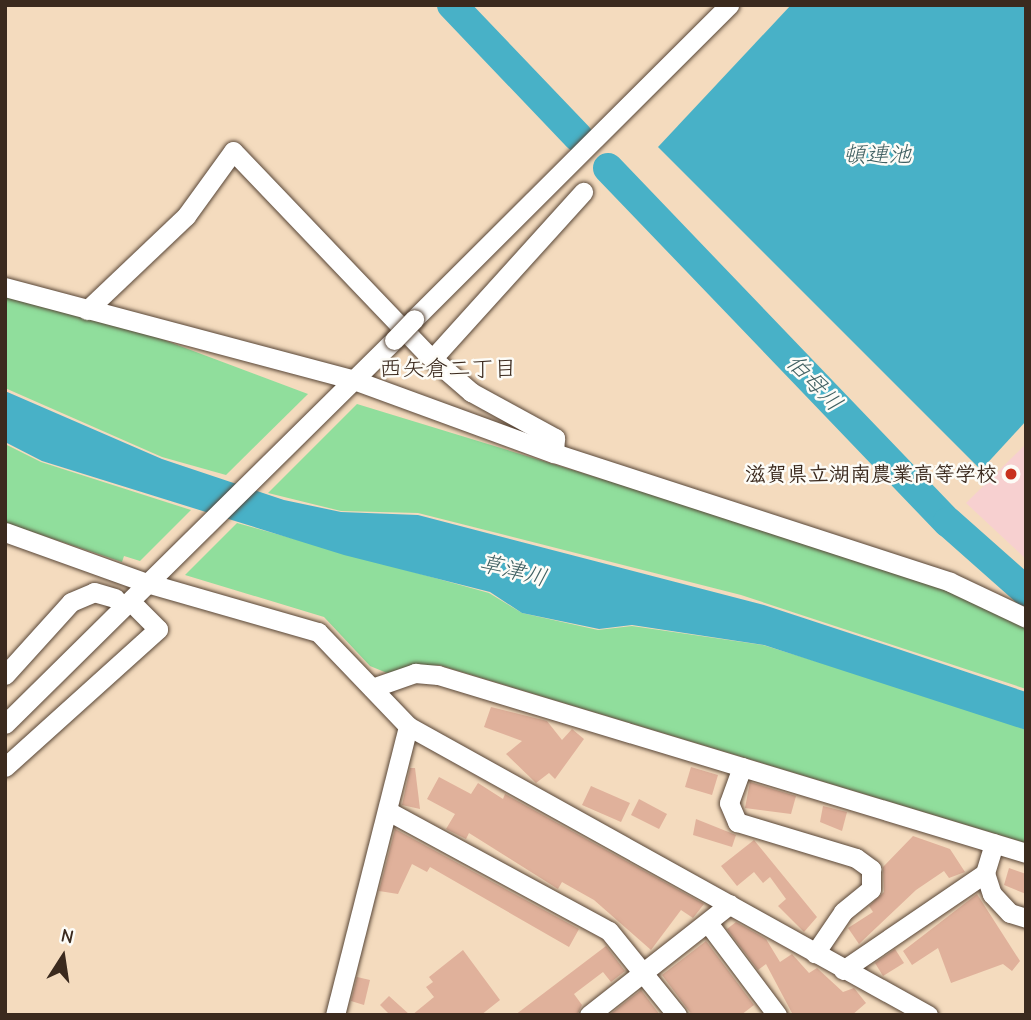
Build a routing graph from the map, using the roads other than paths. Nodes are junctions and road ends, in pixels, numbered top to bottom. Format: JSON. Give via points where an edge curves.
{"nodes":[{"id":1,"x":729,"y":5,"type":"edge"},
{"id":2,"x":583,"y":191,"type":"dead end"},
{"id":3,"x":5,"y":279,"type":"edge"},
{"id":4,"x":5,"y":287,"type":"edge"},
{"id":5,"x":89,"y":306,"type":"junction"},
{"id":6,"x":433,"y":358,"type":"junction"},
{"id":7,"x":354,"y":380,"type":"junction"},
{"id":8,"x":554,"y":445,"type":"junction"},
{"id":9,"x":5,"y":532,"type":"edge"},
{"id":10,"x":949,"y":577,"type":"junction"},
{"id":11,"x":146,"y":583,"type":"junction"},
{"id":12,"x":115,"y":598,"type":"dead end"},
{"id":13,"x":137,"y":608,"type":"dead end"},
{"id":14,"x":1026,"y":609,"type":"edge"},
{"id":15,"x":1026,"y":618,"type":"edge"},
{"id":16,"x":5,"y":675,"type":"edge"},
{"id":17,"x":372,"y":688,"type":"junction"},
{"id":18,"x":5,"y":724,"type":"edge"},
{"id":19,"x":408,"y":726,"type":"junction"},
{"id":20,"x":5,"y":767,"type":"edge"},
{"id":21,"x":742,"y":767,"type":"junction"},
{"id":22,"x":388,"y":811,"type":"junction"},
{"id":23,"x":994,"y":843,"type":"junction"},
{"id":24,"x":1026,"y":853,"type":"edge"},
{"id":25,"x":985,"y":873,"type":"junction"},
{"id":26,"x":730,"y":904,"type":"junction"},
{"id":27,"x":1026,"y":918,"type":"edge"},
{"id":28,"x":708,"y":923,"type":"junction"},
{"id":29,"x":815,"y":953,"type":"junction"},
{"id":30,"x":844,"y":970,"type":"junction"},
{"id":31,"x":644,"y":973,"type":"junction"},
{"id":32,"x":335,"y":1015,"type":"edge"},
{"id":33,"x":589,"y":1015,"type":"edge"},
{"id":34,"x":677,"y":1015,"type":"edge"},
{"id":35,"x":777,"y":1015,"type":"edge"},
{"id":36,"x":928,"y":1015,"type":"edge"}],
"edges":[{"from":1,"to":7,"type":"street","bridge":true},
{"from":2,"to":6,"type":"street"},
{"from":3,"to":5,"type":"street"},
{"from":4,"to":5,"type":"street"},
{"from":5,"to":6,"type":"street","via":[[187,216],[233,152]]},
{"from":5,"to":7,"type":"street"},
{"from":6,"to":8,"type":"street","via":[[471,393]]},
{"from":7,"to":8,"type":"street"},
{"from":7,"to":11,"type":"street"},
{"from":8,"to":10,"type":"street"},
{"from":9,"to":11,"type":"street"},
{"from":10,"to":14,"type":"street"},
{"from":10,"to":15,"type":"street"},
{"from":11,"to":17,"type":"street","via":[[318,632]]},
{"from":11,"to":18,"type":"street"},
{"from":12,"to":16,"type":"street","via":[[94,592],[71,602]]},
{"from":13,"to":20,"type":"street","via":[[158,629]]},
{"from":17,"to":19,"type":"street"},
{"from":17,"to":21,"type":"street","via":[[415,673],[438,675]]},
{"from":19,"to":22,"type":"street"},
{"from":19,"to":26,"type":"street"},
{"from":21,"to":23,"type":"street"},
{"from":21,"to":29,"type":"street","via":[[729,803],[737,822],[856,858],[871,869],[872,889],[843,912]]},
{"from":22,"to":31,"type":"street","via":[[581,912],[609,931]]},
{"from":22,"to":32,"type":"street"},
{"from":23,"to":24,"type":"street"},
{"from":23,"to":25,"type":"street"},
{"from":25,"to":27,"type":"street","via":[[992,894],[1010,913]]},
{"from":25,"to":30,"type":"street"},
{"from":26,"to":28,"type":"street"},
{"from":26,"to":29,"type":"street"},
{"from":28,"to":31,"type":"street"},
{"from":28,"to":35,"type":"street"},
{"from":29,"to":30,"type":"street"},
{"from":30,"to":36,"type":"street"},
{"from":31,"to":33,"type":"street"},
{"from":31,"to":34,"type":"street"}]}
